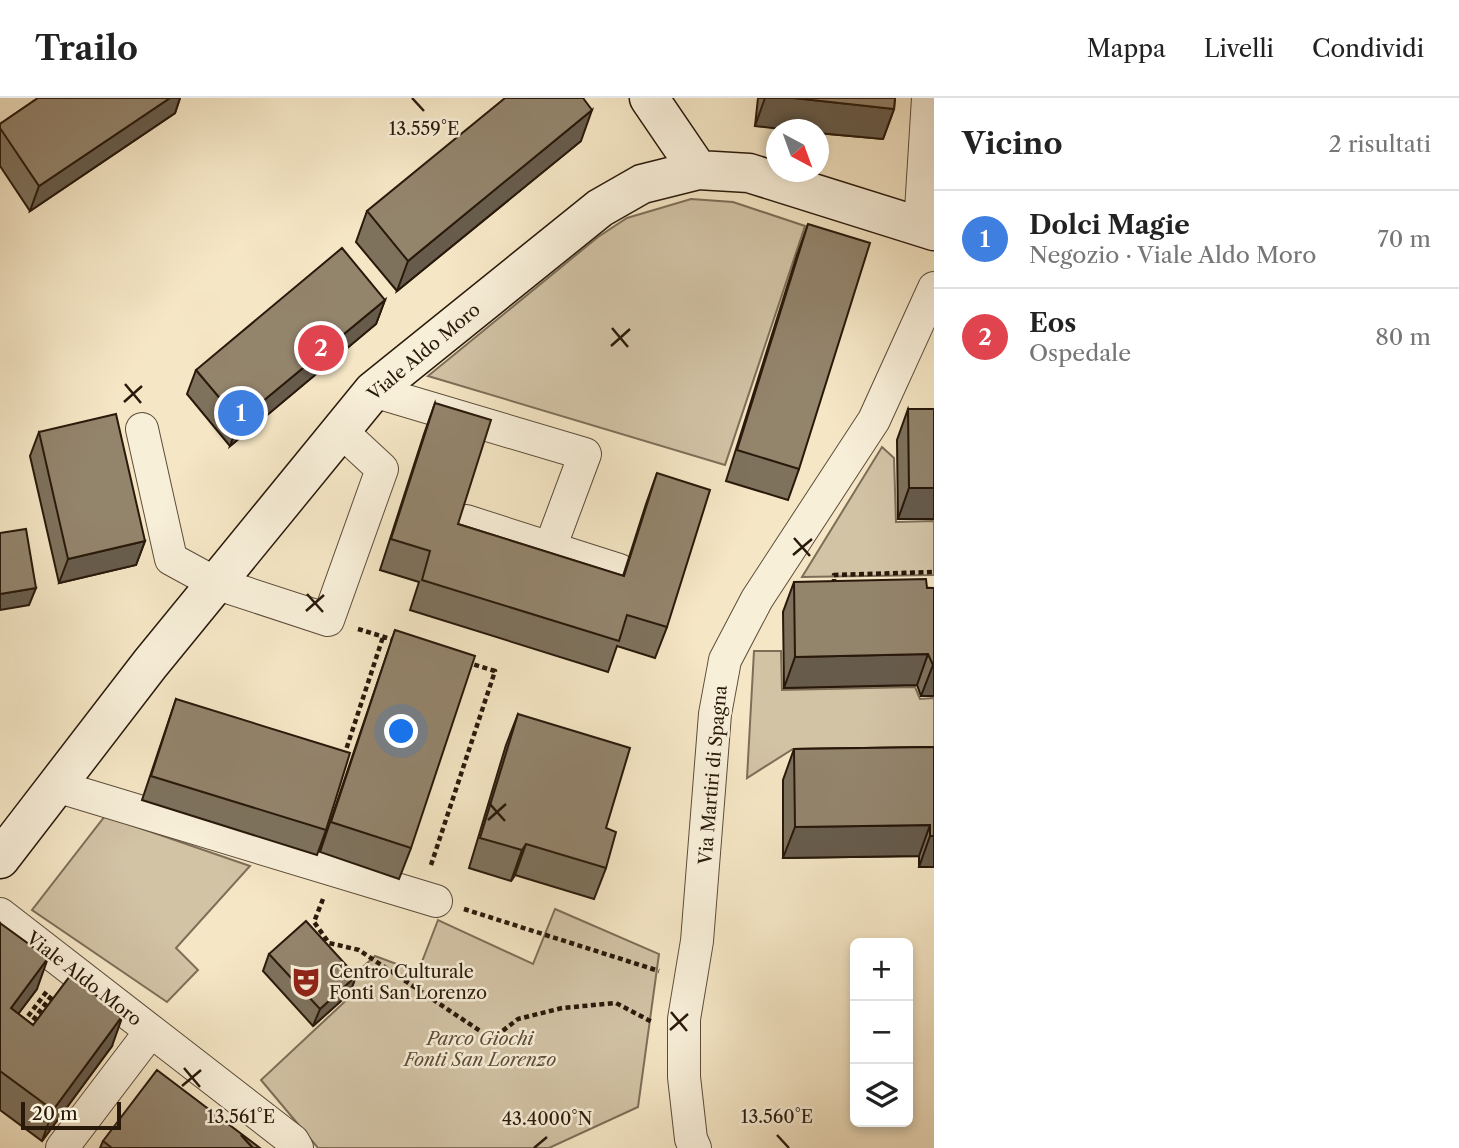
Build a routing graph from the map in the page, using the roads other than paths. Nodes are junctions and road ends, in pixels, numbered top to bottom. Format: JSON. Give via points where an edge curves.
{"nodes":[{"id":1,"x":649,"y":98,"type":"edge"},
{"id":2,"x":928,"y":98,"type":"edge"},
{"id":3,"x":698,"y":170,"type":"junction"},
{"id":4,"x":927,"y":229,"type":"edge"},
{"id":5,"x":934,"y":288,"type":"edge"},
{"id":6,"x":373,"y":391,"type":"junction"},
{"id":7,"x":142,"y":429,"type":"dead end"},
{"id":8,"x":340,"y":430,"type":"junction"},
{"id":9,"x":466,"y":520,"type":"edge"},
{"id":10,"x":550,"y":548,"type":"junction"},
{"id":11,"x":619,"y":570,"type":"dead end"},
{"id":12,"x":215,"y":583,"type":"junction"},
{"id":13,"x":57,"y":786,"type":"junction"},
{"id":14,"x":0,"y":859,"type":"edge"},
{"id":15,"x":428,"y":898,"type":"road end"},
{"id":16,"x":0,"y":914,"type":"edge"},
{"id":17,"x":151,"y":1031,"type":"junction"},
{"id":18,"x":62,"y":1148,"type":"edge"},
{"id":19,"x":297,"y":1148,"type":"edge"},
{"id":20,"x":695,"y":1148,"type":"edge"}],
"edges":[{"from":1,"to":3,"type":"street"},
{"from":2,"to":4,"type":"street"},
{"from":3,"to":4,"type":"street","name":"Viale Aldo Moro","via":[[749,173]]},
{"from":3,"to":6,"type":"street","name":"Viale Aldo Moro","via":[[642,184],[600,208]]},
{"from":5,"to":20,"type":"street","name":"Via Martiri di Spagna","via":[[874,420],[757,599],[725,660],[715,714],[706,846],[684,1038],[684,1077]]},
{"from":6,"to":8,"type":"street","name":"Viale Aldo Moro"},
{"from":6,"to":10,"type":"street","via":[[585,454]]},
{"from":7,"to":12,"type":"street","via":[[171,559]]},
{"from":8,"to":12,"type":"street","name":"Viale Aldo Moro"},
{"from":8,"to":12,"type":"street","via":[[382,469],[328,620]]},
{"from":9,"to":10,"type":"street"},
{"from":10,"to":11,"type":"street"},
{"from":12,"to":13,"type":"street","name":"Viale Aldo Moro"},
{"from":13,"to":14,"type":"street","name":"Viale Aldo Moro"},
{"from":13,"to":15,"type":"street"},
{"from":16,"to":17,"type":"street","name":"Viale Aldo Moro"},
{"from":17,"to":18,"type":"street","name":"Viale Aldo Moro"},
{"from":17,"to":19,"type":"street"}]}
